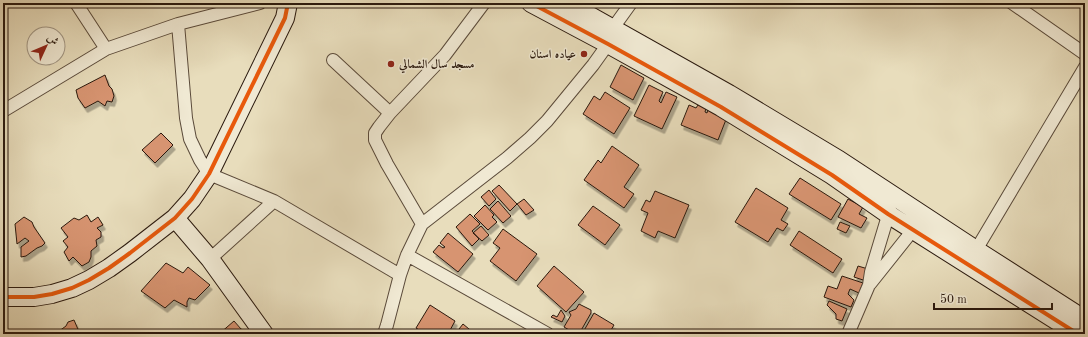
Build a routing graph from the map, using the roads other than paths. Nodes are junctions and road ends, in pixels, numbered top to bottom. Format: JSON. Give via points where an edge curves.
{"nodes":[{"id":1,"x":76,"y":3,"type":"edge"},
{"id":2,"x":260,"y":3,"type":"edge"},
{"id":3,"x":301,"y":3,"type":"edge"},
{"id":4,"x":484,"y":3,"type":"edge"},
{"id":5,"x":531,"y":3,"type":"edge"},
{"id":6,"x":566,"y":3,"type":"edge"},
{"id":7,"x":631,"y":3,"type":"edge"},
{"id":8,"x":1012,"y":3,"type":"edge"},
{"id":9,"x":287,"y":11,"type":"edge"},
{"id":10,"x":178,"y":24,"type":"junction"},
{"id":11,"x":611,"y":36,"type":"junction"},
{"id":12,"x":106,"y":49,"type":"junction"},
{"id":13,"x":1085,"y":54,"type":"edge"},
{"id":14,"x":333,"y":60,"type":"dead end"},
{"id":15,"x":1085,"y":67,"type":"edge"},
{"id":16,"x":3,"y":111,"type":"edge"},
{"id":17,"x":390,"y":113,"type":"junction"},
{"id":18,"x":209,"y":174,"type":"junction"},
{"id":19,"x":894,"y":196,"type":"junction"},
{"id":20,"x":274,"y":201,"type":"junction"},
{"id":21,"x":888,"y":214,"type":"junction"},
{"id":22,"x":925,"y":216,"type":"junction"},
{"id":23,"x":175,"y":218,"type":"junction"},
{"id":24,"x":422,"y":224,"type":"junction"},
{"id":25,"x":913,"y":230,"type":"junction"},
{"id":26,"x":976,"y":250,"type":"junction"},
{"id":27,"x":407,"y":255,"type":"junction"},
{"id":28,"x":210,"y":259,"type":"junction"},
{"id":29,"x":400,"y":274,"type":"junction"},
{"id":30,"x":869,"y":285,"type":"junction"},
{"id":31,"x":3,"y":297,"type":"edge"},
{"id":32,"x":1085,"y":320,"type":"edge"},
{"id":33,"x":264,"y":334,"type":"edge"},
{"id":34,"x":384,"y":334,"type":"edge"},
{"id":35,"x":548,"y":334,"type":"edge"},
{"id":36,"x":848,"y":334,"type":"edge"},
{"id":37,"x":1078,"y":334,"type":"edge"}],
"edges":[{"from":1,"to":12,"type":"street"},
{"from":2,"to":10,"type":"street"},
{"from":3,"to":9,"type":"street"},
{"from":4,"to":17,"type":"street","via":[[445,55]]},
{"from":5,"to":11,"type":"street"},
{"from":6,"to":11,"type":"street"},
{"from":7,"to":11,"type":"street"},
{"from":8,"to":13,"type":"street"},
{"from":9,"to":18,"type":"street"},
{"from":10,"to":12,"type":"street"},
{"from":10,"to":18,"type":"street","via":[[190,138]]},
{"from":11,"to":19,"type":"street","via":[[736,98]]},
{"from":11,"to":21,"type":"street","via":[[832,175]]},
{"from":11,"to":24,"type":"street","via":[[593,64],[530,138]]},
{"from":12,"to":16,"type":"street"},
{"from":14,"to":17,"type":"street"},
{"from":15,"to":26,"type":"street"},
{"from":17,"to":24,"type":"street","via":[[375,133],[375,140]]},
{"from":18,"to":20,"type":"street"},
{"from":18,"to":23,"type":"street"},
{"from":19,"to":21,"type":"street"},
{"from":19,"to":22,"type":"street"},
{"from":20,"to":28,"type":"street"},
{"from":20,"to":29,"type":"street"},
{"from":21,"to":25,"type":"street"},
{"from":21,"to":30,"type":"street"},
{"from":22,"to":25,"type":"street"},
{"from":22,"to":26,"type":"street"},
{"from":23,"to":28,"type":"street"},
{"from":23,"to":31,"type":"street","via":[[109,268],[72,288],[34,297]]},
{"from":24,"to":27,"type":"street"},
{"from":25,"to":30,"type":"street"},
{"from":25,"to":37,"type":"street"},
{"from":26,"to":32,"type":"street"},
{"from":27,"to":29,"type":"street"},
{"from":27,"to":35,"type":"street"},
{"from":28,"to":33,"type":"street"},
{"from":29,"to":34,"type":"street"},
{"from":30,"to":36,"type":"street"}]}
